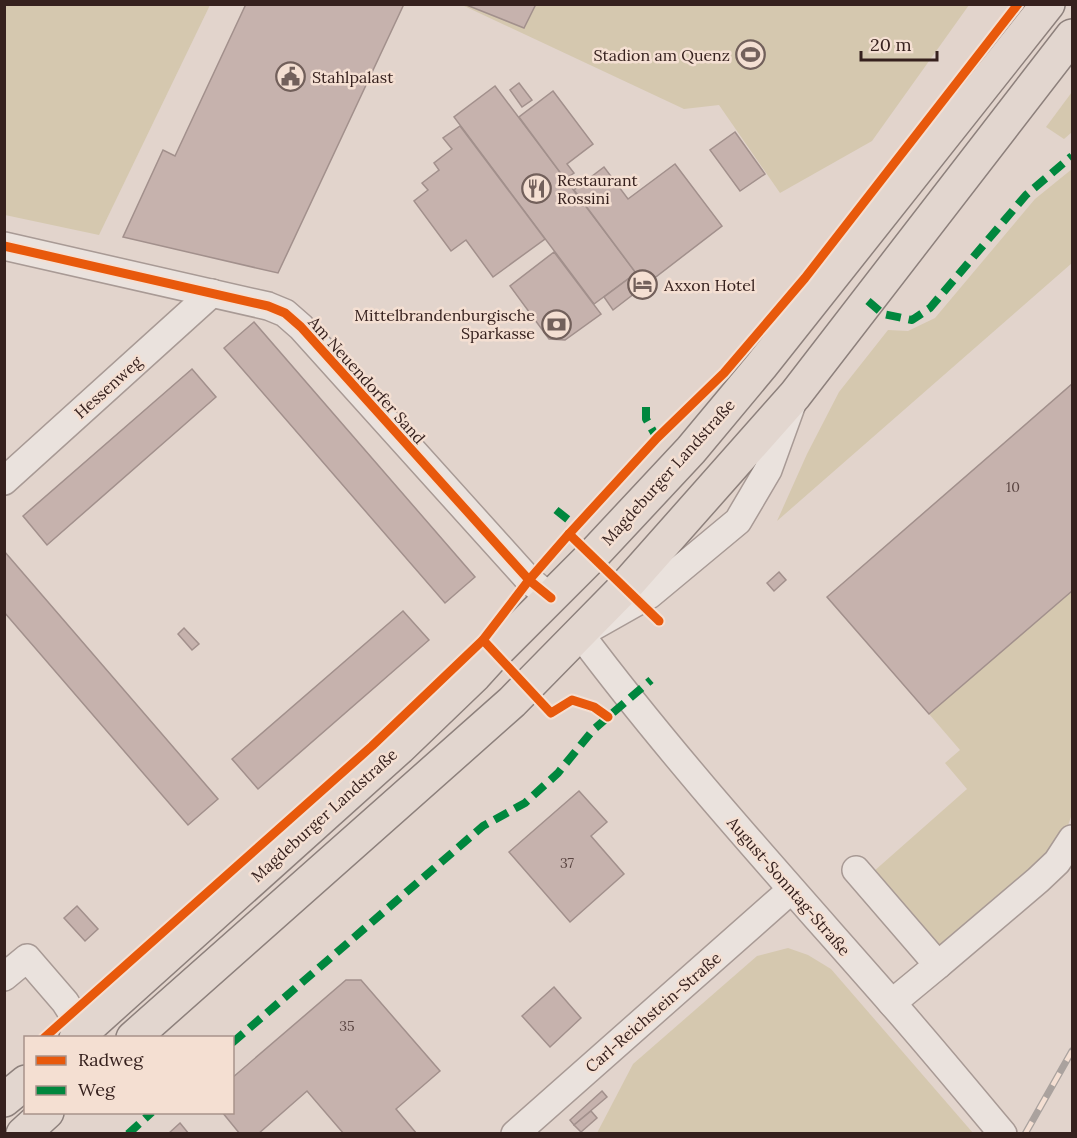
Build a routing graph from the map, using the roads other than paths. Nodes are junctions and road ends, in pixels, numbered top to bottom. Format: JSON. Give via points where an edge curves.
{"nodes":[{"id":1,"x":1048,"y":4,"type":"edge"},
{"id":2,"x":1072,"y":36,"type":"edge"},
{"id":3,"x":4,"y":246,"type":"edge"},
{"id":4,"x":212,"y":293,"type":"junction"},
{"id":5,"x":4,"y":481,"type":"edge"},
{"id":6,"x":551,"y":598,"type":"junction"},
{"id":7,"x":580,"y":634,"type":"junction"},
{"id":8,"x":1072,"y":839,"type":"edge"},
{"id":9,"x":855,"y":870,"type":"dead end"},
{"id":10,"x":791,"y":890,"type":"junction"},
{"id":11,"x":938,"y":964,"type":"junction"},
{"id":12,"x":4,"y":977,"type":"edge"},
{"id":13,"x":892,"y":1003,"type":"junction"},
{"id":14,"x":83,"y":1035,"type":"edge"},
{"id":15,"x":135,"y":1036,"type":"edge"},
{"id":16,"x":24,"y":1084,"type":"edge"},
{"id":17,"x":4,"y":1100,"type":"edge"},
{"id":18,"x":46,"y":1114,"type":"edge"},
{"id":19,"x":23,"y":1134,"type":"edge"},
{"id":20,"x":515,"y":1134,"type":"edge"},
{"id":21,"x":1003,"y":1134,"type":"edge"}],
"edges":[{"from":1,"to":6,"type":"main road","name":"Magdeburger Landstraße","via":[[691,450]]},
{"from":2,"to":7,"type":"main road","via":[[795,395]]},
{"from":3,"to":4,"type":"street","name":"Am Neuendorfer Sand"},
{"from":4,"to":5,"type":"street","name":"Hessenweg"},
{"from":4,"to":6,"type":"street","name":"Am Neuendorfer Sand","via":[[268,306],[285,313],[301,327],[529,580]]},
{"from":6,"to":7,"type":"main road"},
{"from":6,"to":14,"type":"main road","name":"Magdeburger Landstraße","via":[[399,748]]},
{"from":7,"to":10,"type":"street","name":"August-Sonntag-Straße","via":[[618,686]]},
{"from":7,"to":15,"type":"main road","via":[[512,702]]},
{"from":8,"to":11,"type":"street","via":[[1057,862],[1038,880]]},
{"from":9,"to":11,"type":"street"},
{"from":10,"to":13,"type":"street","name":"August-Sonntag-Straße"},
{"from":10,"to":20,"type":"street","name":"Carl-Reichstein-Straße"},
{"from":11,"to":13,"type":"street"},
{"from":12,"to":14,"type":"street","via":[[27,958],[65,1002]]},
{"from":13,"to":21,"type":"street","name":"August-Sonntag-Straße"},
{"from":16,"to":17,"type":"main road"},
{"from":18,"to":19,"type":"main road"}]}
